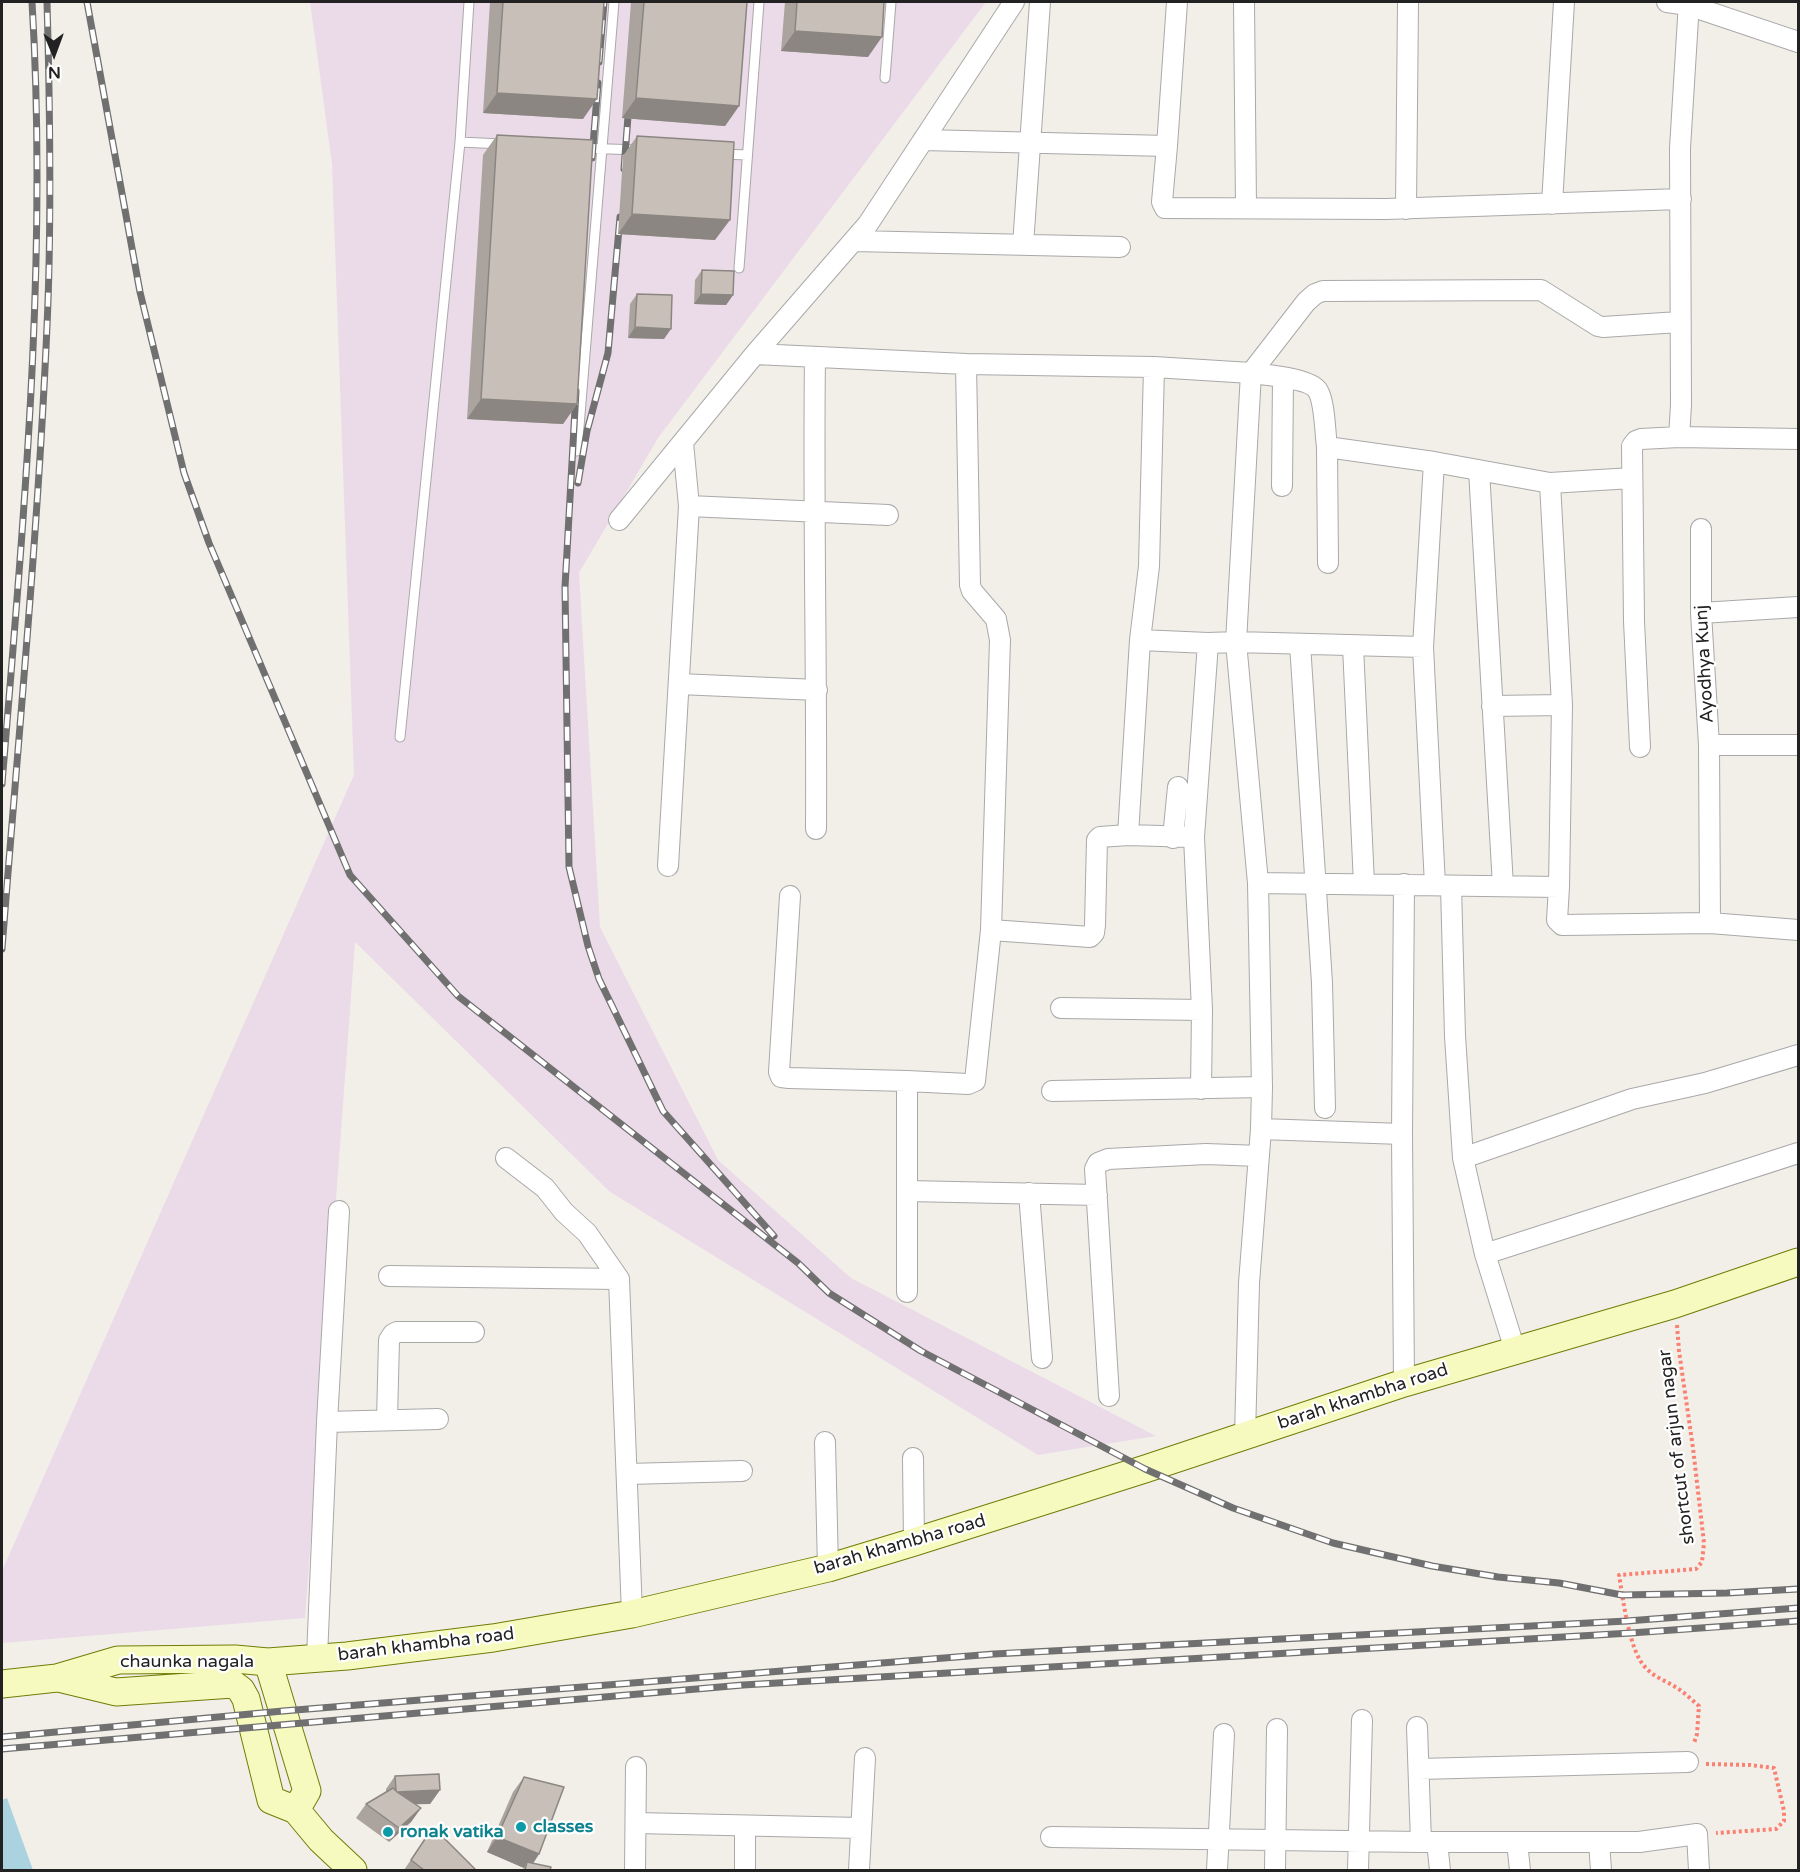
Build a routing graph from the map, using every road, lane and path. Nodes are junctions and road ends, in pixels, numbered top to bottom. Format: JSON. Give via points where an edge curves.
{"nodes":[{"id":1,"x":469,"y":2,"type":"edge"},
{"id":2,"x":614,"y":2,"type":"edge"},
{"id":3,"x":759,"y":2,"type":"edge"},
{"id":4,"x":891,"y":2,"type":"edge"},
{"id":5,"x":1014,"y":2,"type":"edge"},
{"id":6,"x":1040,"y":2,"type":"edge"},
{"id":7,"x":1177,"y":2,"type":"edge"},
{"id":8,"x":1244,"y":2,"type":"edge"},
{"id":9,"x":1408,"y":2,"type":"edge"},
{"id":10,"x":1564,"y":2,"type":"edge"},
{"id":11,"x":1667,"y":2,"type":"edge"},
{"id":12,"x":1688,"y":3,"type":"edge"},
{"id":13,"x":1798,"y":42,"type":"edge"},
{"id":14,"x":885,"y":78,"type":"dead end"},
{"id":15,"x":923,"y":140,"type":"junction"},
{"id":16,"x":1031,"y":141,"type":"junction"},
{"id":17,"x":460,"y":142,"type":"junction"},
{"id":18,"x":507,"y":144,"type":"edge"},
{"id":19,"x":1167,"y":146,"type":"junction"},
{"id":20,"x":566,"y":147,"type":"edge"},
{"id":21,"x":602,"y":148,"type":"junction"},
{"id":22,"x":646,"y":150,"type":"edge"},
{"id":23,"x":713,"y":153,"type":"edge"},
{"id":24,"x":747,"y":155,"type":"junction"},
{"id":25,"x":1681,"y":199,"type":"junction"},
{"id":26,"x":1552,"y":204,"type":"junction"},
{"id":27,"x":1246,"y":208,"type":"junction"},
{"id":28,"x":1406,"y":208,"type":"junction"},
{"id":29,"x":854,"y":241,"type":"junction"},
{"id":30,"x":1023,"y":245,"type":"junction"},
{"id":31,"x":1120,"y":247,"type":"dead end"},
{"id":32,"x":739,"y":268,"type":"dead end"},
{"id":33,"x":1679,"y":322,"type":"junction"},
{"id":34,"x":755,"y":354,"type":"junction"},
{"id":35,"x":815,"y":357,"type":"junction"},
{"id":36,"x":966,"y":364,"type":"junction"},
{"id":37,"x":1154,"y":367,"type":"junction"},
{"id":38,"x":1251,"y":374,"type":"junction"},
{"id":39,"x":1283,"y":378,"type":"junction"},
{"id":40,"x":1679,"y":437,"type":"junction"},
{"id":41,"x":1798,"y":439,"type":"edge"},
{"id":42,"x":683,"y":443,"type":"junction"},
{"id":43,"x":1327,"y":447,"type":"junction"},
{"id":44,"x":577,"y":452,"type":"dead end"},
{"id":45,"x":1434,"y":462,"type":"junction"},
{"id":46,"x":1479,"y":470,"type":"junction"},
{"id":47,"x":1632,"y":478,"type":"junction"},
{"id":48,"x":1550,"y":483,"type":"junction"},
{"id":49,"x":1282,"y":486,"type":"dead end"},
{"id":50,"x":689,"y":506,"type":"junction"},
{"id":51,"x":813,"y":512,"type":"junction"},
{"id":52,"x":888,"y":515,"type":"dead end"},
{"id":53,"x":619,"y":520,"type":"dead end"},
{"id":54,"x":1701,"y":529,"type":"dead end"},
{"id":55,"x":1328,"y":563,"type":"dead end"},
{"id":56,"x":1798,"y":607,"type":"edge"},
{"id":57,"x":1701,"y":613,"type":"junction"},
{"id":58,"x":1140,"y":640,"type":"junction"},
{"id":59,"x":1236,"y":642,"type":"junction"},
{"id":60,"x":1208,"y":643,"type":"junction"},
{"id":61,"x":1300,"y":644,"type":"junction"},
{"id":62,"x":1353,"y":646,"type":"junction"},
{"id":63,"x":1423,"y":647,"type":"junction"},
{"id":64,"x":679,"y":684,"type":"junction"},
{"id":65,"x":817,"y":690,"type":"junction"},
{"id":66,"x":1562,"y":705,"type":"junction"},
{"id":67,"x":1492,"y":706,"type":"junction"},
{"id":68,"x":400,"y":737,"type":"dead end"},
{"id":69,"x":1709,"y":745,"type":"junction"},
{"id":70,"x":1798,"y":745,"type":"edge"},
{"id":71,"x":1640,"y":747,"type":"dead end"},
{"id":72,"x":1178,"y":787,"type":"dead end"},
{"id":73,"x":816,"y":830,"type":"dead end"},
{"id":74,"x":1128,"y":835,"type":"junction"},
{"id":75,"x":1194,"y":837,"type":"junction"},
{"id":76,"x":1173,"y":838,"type":"junction"},
{"id":77,"x":668,"y":866,"type":"dead end"},
{"id":78,"x":1258,"y":882,"type":"junction"},
{"id":79,"x":1316,"y":883,"type":"junction"},
{"id":80,"x":1364,"y":884,"type":"junction"},
{"id":81,"x":1404,"y":884,"type":"junction"},
{"id":82,"x":1443,"y":886,"type":"junction"},
{"id":83,"x":1503,"y":886,"type":"junction"},
{"id":84,"x":1559,"y":887,"type":"junction"},
{"id":85,"x":790,"y":896,"type":"dead end"},
{"id":86,"x":1710,"y":923,"type":"junction"},
{"id":87,"x":990,"y":930,"type":"junction"},
{"id":88,"x":1798,"y":930,"type":"edge"},
{"id":89,"x":1061,"y":1008,"type":"dead end"},
{"id":90,"x":1202,"y":1010,"type":"junction"},
{"id":91,"x":1798,"y":1055,"type":"edge"},
{"id":92,"x":907,"y":1081,"type":"junction"},
{"id":93,"x":1262,"y":1087,"type":"junction"},
{"id":94,"x":1201,"y":1089,"type":"junction"},
{"id":95,"x":1052,"y":1091,"type":"dead end"},
{"id":96,"x":1325,"y":1108,"type":"dead end"},
{"id":97,"x":1261,"y":1129,"type":"junction"},
{"id":98,"x":1401,"y":1134,"type":"junction"},
{"id":99,"x":1798,"y":1153,"type":"edge"},
{"id":100,"x":1259,"y":1156,"type":"junction"},
{"id":101,"x":506,"y":1158,"type":"dead end"},
{"id":102,"x":1463,"y":1158,"type":"junction"},
{"id":103,"x":907,"y":1191,"type":"junction"},
{"id":104,"x":1029,"y":1193,"type":"junction"},
{"id":105,"x":1096,"y":1195,"type":"junction"},
{"id":106,"x":339,"y":1211,"type":"dead end"},
{"id":107,"x":1485,"y":1254,"type":"junction"},
{"id":108,"x":1798,"y":1262,"type":"edge"},
{"id":109,"x":389,"y":1276,"type":"dead end"},
{"id":110,"x":619,"y":1279,"type":"junction"},
{"id":111,"x":907,"y":1292,"type":"dead end"},
{"id":112,"x":1675,"y":1304,"type":"junction"},
{"id":113,"x":474,"y":1332,"type":"dead end"},
{"id":114,"x":1515,"y":1350,"type":"junction"},
{"id":115,"x":1042,"y":1358,"type":"dead end"},
{"id":116,"x":1404,"y":1383,"type":"junction"},
{"id":117,"x":1109,"y":1396,"type":"dead end"},
{"id":118,"x":438,"y":1419,"type":"dead end"},
{"id":119,"x":387,"y":1420,"type":"junction"},
{"id":120,"x":327,"y":1422,"type":"junction"},
{"id":121,"x":1245,"y":1436,"type":"junction"},
{"id":122,"x":825,"y":1442,"type":"dead end"},
{"id":123,"x":913,"y":1458,"type":"dead end"},
{"id":124,"x":742,"y":1471,"type":"dead end"},
{"id":125,"x":627,"y":1474,"type":"junction"},
{"id":126,"x":914,"y":1542,"type":"junction"},
{"id":127,"x":828,"y":1568,"type":"junction"},
{"id":128,"x":632,"y":1614,"type":"junction"},
{"id":129,"x":317,"y":1657,"type":"junction"},
{"id":130,"x":268,"y":1662,"type":"junction"},
{"id":131,"x":57,"y":1678,"type":"junction"},
{"id":132,"x":2,"y":1684,"type":"edge"},
{"id":133,"x":1362,"y":1720,"type":"dead end"},
{"id":134,"x":1417,"y":1727,"type":"dead end"},
{"id":135,"x":1277,"y":1729,"type":"dead end"},
{"id":136,"x":1224,"y":1734,"type":"dead end"},
{"id":137,"x":865,"y":1758,"type":"dead end"},
{"id":138,"x":1688,"y":1762,"type":"junction"},
{"id":139,"x":636,"y":1767,"type":"dead end"},
{"id":140,"x":1419,"y":1769,"type":"junction"},
{"id":141,"x":296,"y":1810,"type":"junction"},
{"id":142,"x":636,"y":1823,"type":"junction"},
{"id":143,"x":745,"y":1826,"type":"junction"},
{"id":144,"x":861,"y":1828,"type":"junction"},
{"id":145,"x":1697,"y":1834,"type":"junction"},
{"id":146,"x":1051,"y":1837,"type":"dead end"},
{"id":147,"x":1219,"y":1838,"type":"junction"},
{"id":148,"x":1275,"y":1840,"type":"junction"},
{"id":149,"x":1358,"y":1841,"type":"junction"},
{"id":150,"x":1429,"y":1842,"type":"junction"},
{"id":151,"x":1517,"y":1842,"type":"junction"},
{"id":152,"x":1599,"y":1842,"type":"junction"},
{"id":153,"x":353,"y":1870,"type":"edge"},
{"id":154,"x":635,"y":1870,"type":"edge"},
{"id":155,"x":745,"y":1870,"type":"edge"},
{"id":156,"x":859,"y":1870,"type":"edge"},
{"id":157,"x":1217,"y":1870,"type":"edge"},
{"id":158,"x":1275,"y":1870,"type":"edge"},
{"id":159,"x":1358,"y":1870,"type":"edge"},
{"id":160,"x":1440,"y":1870,"type":"edge"},
{"id":161,"x":1520,"y":1870,"type":"edge"},
{"id":162,"x":1601,"y":1870,"type":"edge"},
{"id":163,"x":1699,"y":1870,"type":"edge"}],
"edges":[{"from":1,"to":17,"type":"lane"},
{"from":2,"to":21,"type":"lane"},
{"from":3,"to":24,"type":"lane"},
{"from":4,"to":14,"type":"lane"},
{"from":5,"to":15,"type":"street"},
{"from":6,"to":16,"type":"street"},
{"from":7,"to":19,"type":"street"},
{"from":8,"to":27,"type":"street"},
{"from":9,"to":28,"type":"street"},
{"from":10,"to":26,"type":"street"},
{"from":11,"to":12,"type":"street"},
{"from":12,"to":13,"type":"street"},
{"from":12,"to":25,"type":"street"},
{"from":15,"to":16,"type":"street"},
{"from":15,"to":29,"type":"street"},
{"from":16,"to":19,"type":"street"},
{"from":16,"to":30,"type":"street"},
{"from":17,"to":18,"type":"lane"},
{"from":17,"to":68,"type":"lane"},
{"from":19,"to":27,"type":"street","via":[[1162,202],[1166,208]]},
{"from":20,"to":21,"type":"lane"},
{"from":21,"to":22,"type":"lane"},
{"from":21,"to":44,"type":"lane"},
{"from":23,"to":24,"type":"lane"},
{"from":24,"to":32,"type":"lane"},
{"from":25,"to":26,"type":"street"},
{"from":25,"to":33,"type":"street"},
{"from":26,"to":28,"type":"street"},
{"from":27,"to":28,"type":"street"},
{"from":29,"to":30,"type":"street"},
{"from":29,"to":34,"type":"street"},
{"from":30,"to":31,"type":"street"},
{"from":33,"to":38,"type":"street","via":[[1598,326],[1541,290],[1323,291],[1306,302]]},
{"from":33,"to":40,"type":"street"},
{"from":34,"to":35,"type":"street"},
{"from":34,"to":42,"type":"street"},
{"from":35,"to":36,"type":"street"},
{"from":35,"to":51,"type":"street"},
{"from":36,"to":37,"type":"street"},
{"from":36,"to":87,"type":"street","via":[[970,585],[996,619],[1000,640]]},
{"from":37,"to":38,"type":"street"},
{"from":37,"to":58,"type":"street","via":[[1149,567]]},
{"from":38,"to":39,"type":"street"},
{"from":38,"to":59,"type":"street"},
{"from":39,"to":43,"type":"street","via":[[1312,385],[1319,392]]},
{"from":39,"to":49,"type":"street"},
{"from":40,"to":41,"type":"street"},
{"from":40,"to":47,"type":"street","via":[[1636,441],[1632,446]]},
{"from":42,"to":50,"type":"street"},
{"from":42,"to":53,"type":"street"},
{"from":43,"to":45,"type":"street"},
{"from":43,"to":55,"type":"street"},
{"from":45,"to":46,"type":"street"},
{"from":45,"to":63,"type":"street"},
{"from":46,"to":48,"type":"street"},
{"from":46,"to":67,"type":"street"},
{"from":47,"to":48,"type":"street"},
{"from":47,"to":71,"type":"street"},
{"from":48,"to":66,"type":"street"},
{"from":50,"to":51,"type":"street"},
{"from":50,"to":64,"type":"street"},
{"from":51,"to":52,"type":"street"},
{"from":51,"to":65,"type":"street"},
{"from":54,"to":57,"type":"street","name":"Ayodhya Kunj"},
{"from":56,"to":57,"type":"street"},
{"from":57,"to":69,"type":"street","name":"Ayodhya Kunj"},
{"from":58,"to":60,"type":"street"},
{"from":58,"to":74,"type":"street"},
{"from":59,"to":60,"type":"street"},
{"from":59,"to":61,"type":"street"},
{"from":59,"to":78,"type":"street"},
{"from":60,"to":75,"type":"street"},
{"from":61,"to":62,"type":"street"},
{"from":61,"to":79,"type":"street"},
{"from":62,"to":63,"type":"street"},
{"from":62,"to":80,"type":"street"},
{"from":63,"to":82,"type":"street"},
{"from":64,"to":65,"type":"street"},
{"from":64,"to":77,"type":"street"},
{"from":65,"to":73,"type":"street"},
{"from":66,"to":67,"type":"street"},
{"from":66,"to":84,"type":"street"},
{"from":67,"to":83,"type":"street"},
{"from":69,"to":70,"type":"street","name":"Ayodhya Kunj"},
{"from":69,"to":86,"type":"street"},
{"from":72,"to":76,"type":"street"},
{"from":74,"to":76,"type":"street"},
{"from":74,"to":87,"type":"street","via":[[1097,840],[1095,925],[1090,937]]},
{"from":75,"to":76,"type":"street"},
{"from":75,"to":90,"type":"street"},
{"from":78,"to":79,"type":"street"},
{"from":78,"to":93,"type":"street"},
{"from":79,"to":80,"type":"street"},
{"from":79,"to":96,"type":"street"},
{"from":80,"to":81,"type":"street"},
{"from":81,"to":82,"type":"street"},
{"from":81,"to":98,"type":"street"},
{"from":82,"to":83,"type":"street"},
{"from":82,"to":102,"type":"street"},
{"from":83,"to":84,"type":"street"},
{"from":84,"to":86,"type":"street","via":[[1557,920],[1562,925]]},
{"from":85,"to":92,"type":"street","via":[[778,1067],[781,1077]]},
{"from":86,"to":88,"type":"street"},
{"from":87,"to":92,"type":"street","via":[[975,1081]]},
{"from":89,"to":90,"type":"street"},
{"from":90,"to":94,"type":"street"},
{"from":91,"to":102,"type":"street","via":[[1706,1083],[1632,1099]]},
{"from":92,"to":103,"type":"street"},
{"from":93,"to":94,"type":"street"},
{"from":93,"to":97,"type":"street"},
{"from":94,"to":95,"type":"street"},
{"from":97,"to":98,"type":"street"},
{"from":97,"to":100,"type":"street"},
{"from":98,"to":116,"type":"street"},
{"from":99,"to":107,"type":"street"},
{"from":100,"to":105,"type":"street","via":[[1206,1154],[1102,1160],[1095,1169]]},
{"from":100,"to":121,"type":"street","via":[[1249,1282]]},
{"from":101,"to":110,"type":"street","via":[[545,1188],[586,1233]]},
{"from":102,"to":107,"type":"street"},
{"from":103,"to":104,"type":"street"},
{"from":103,"to":111,"type":"street"},
{"from":104,"to":105,"type":"street"},
{"from":104,"to":115,"type":"street"},
{"from":105,"to":117,"type":"street"},
{"from":106,"to":120,"type":"street"},
{"from":107,"to":114,"type":"street"},
{"from":108,"to":112,"type":"street","name":"barah khambha road"},
{"from":109,"to":110,"type":"street"},
{"from":110,"to":125,"type":"street"},
{"from":112,"to":114,"type":"street","name":"barah khambha road"},
{"from":112,"to":138,"type":"path","name":"shortcut of arjun nagar","via":[[1704,1543],[1702,1562],[1696,1569],[1619,1575],[1635,1652],[1644,1667],[1699,1706],[1697,1734]]},
{"from":113,"to":119,"type":"street","via":[[397,1332],[390,1337]]},
{"from":114,"to":116,"type":"street","name":"barah khambha road"},
{"from":116,"to":121,"type":"street","name":"barah khambha road"},
{"from":118,"to":119,"type":"street"},
{"from":119,"to":120,"type":"street"},
{"from":120,"to":129,"type":"street"},
{"from":121,"to":126,"type":"street","name":"barah khambha road"},
{"from":122,"to":127,"type":"street"},
{"from":123,"to":126,"type":"street"},
{"from":124,"to":125,"type":"street"},
{"from":125,"to":128,"type":"street"},
{"from":126,"to":127,"type":"street","name":"barah khambha road"},
{"from":127,"to":128,"type":"street","name":"barah khambha road"},
{"from":128,"to":129,"type":"street","name":"barah khambha road","via":[[493,1638]]},
{"from":129,"to":130,"type":"street","name":"barah khambha road"},
{"from":130,"to":131,"type":"street","name":"chaunka nagala","via":[[117,1660]]},
{"from":130,"to":141,"type":"street","via":[[307,1791]]},
{"from":131,"to":132,"type":"street","name":"chaunka nagala"},
{"from":131,"to":141,"type":"street","via":[[116,1692],[233,1684],[246,1699],[271,1800]]},
{"from":133,"to":149,"type":"street"},
{"from":134,"to":140,"type":"street"},
{"from":135,"to":148,"type":"street"},
{"from":136,"to":147,"type":"street"},
{"from":137,"to":144,"type":"street"},
{"from":138,"to":140,"type":"street"},
{"from":138,"to":145,"type":"path","via":[[1774,1768],[1784,1811],[1784,1821],[1776,1829]]},
{"from":139,"to":142,"type":"street"},
{"from":140,"to":150,"type":"street"},
{"from":141,"to":153,"type":"street"},
{"from":142,"to":143,"type":"street"},
{"from":142,"to":154,"type":"street"},
{"from":143,"to":144,"type":"street"},
{"from":143,"to":155,"type":"street"},
{"from":144,"to":156,"type":"street"},
{"from":145,"to":152,"type":"street","via":[[1639,1842]]},
{"from":145,"to":163,"type":"street"},
{"from":146,"to":147,"type":"street"},
{"from":147,"to":148,"type":"street"},
{"from":147,"to":157,"type":"street"},
{"from":148,"to":149,"type":"street"},
{"from":148,"to":158,"type":"street"},
{"from":149,"to":150,"type":"street"},
{"from":149,"to":159,"type":"street"},
{"from":150,"to":151,"type":"street"},
{"from":150,"to":160,"type":"street"},
{"from":151,"to":152,"type":"street"},
{"from":151,"to":161,"type":"street"},
{"from":152,"to":162,"type":"street"}]}
